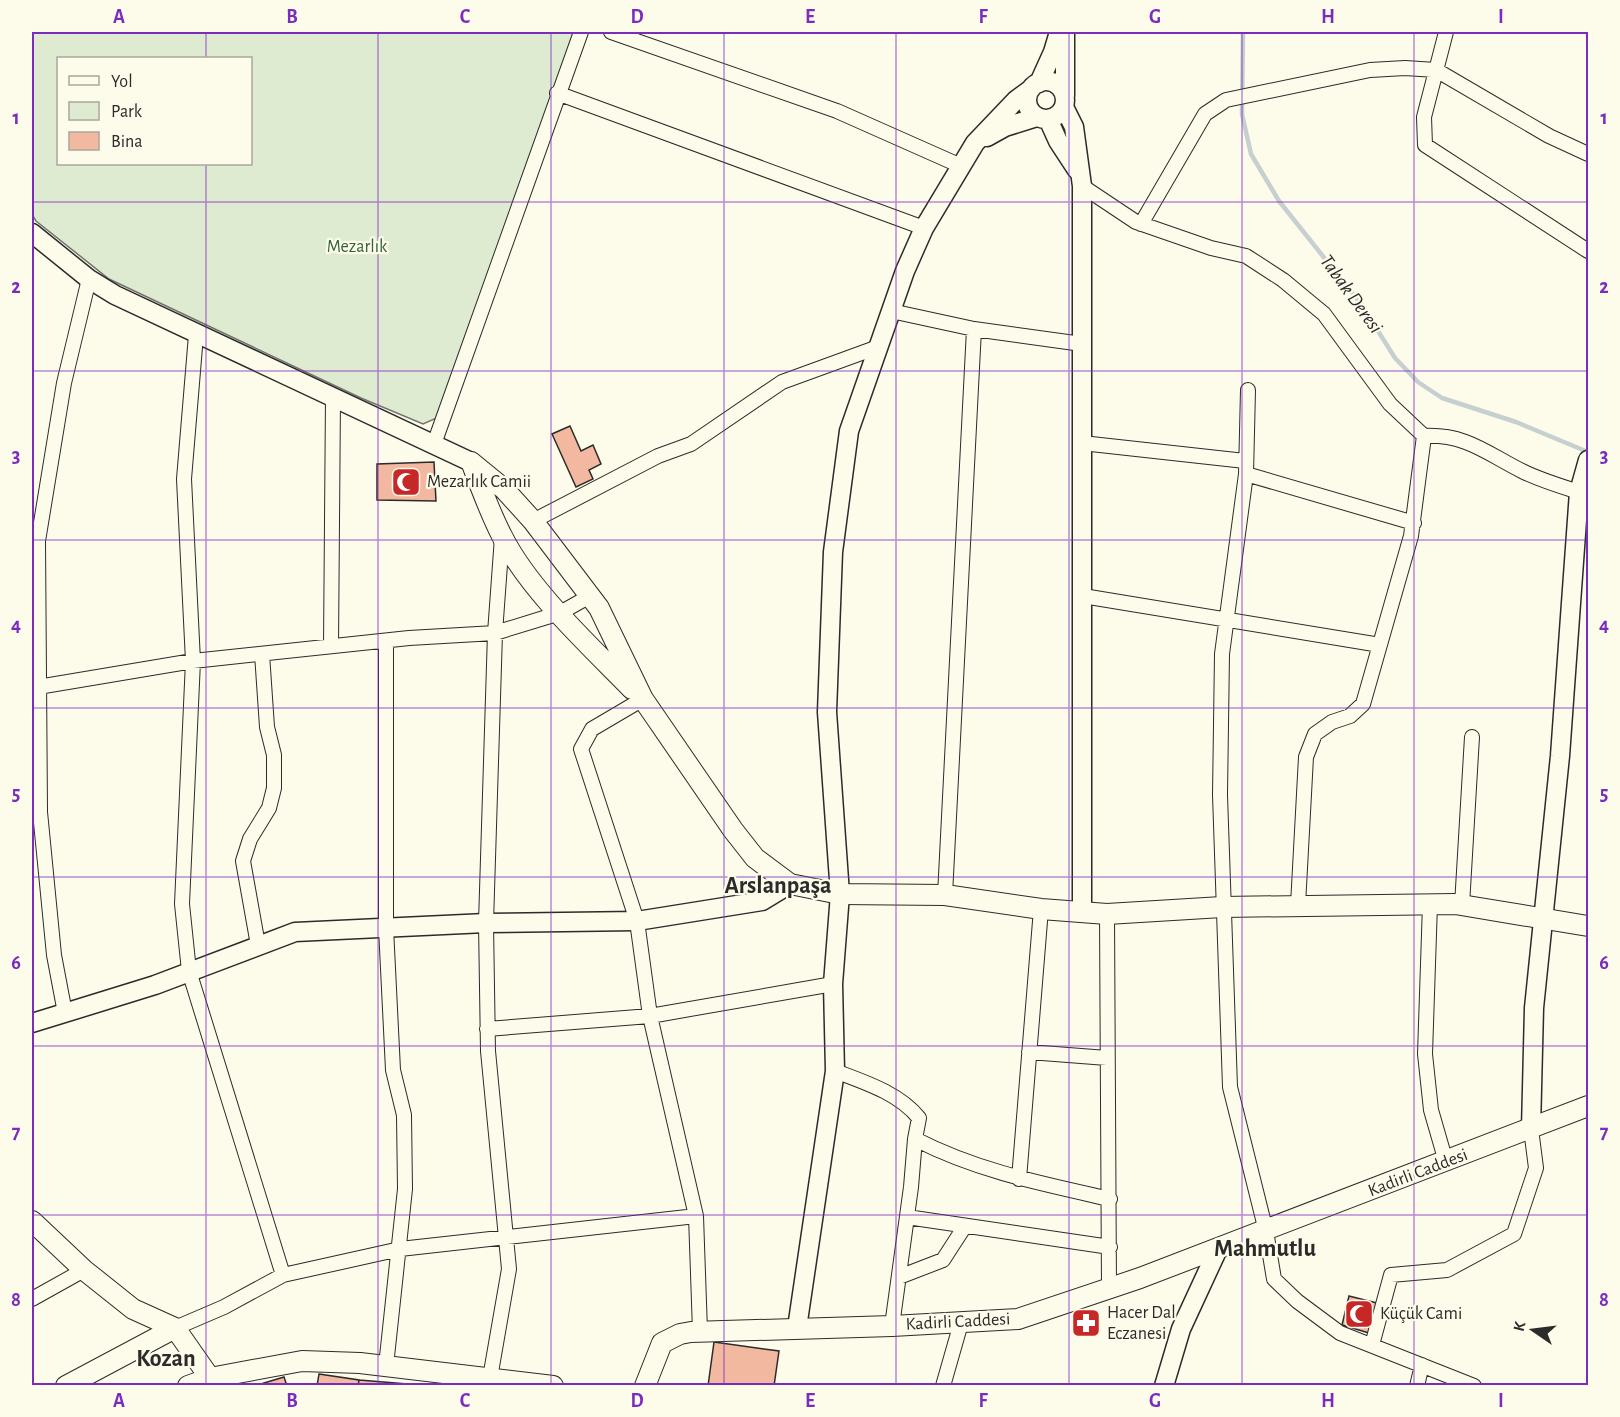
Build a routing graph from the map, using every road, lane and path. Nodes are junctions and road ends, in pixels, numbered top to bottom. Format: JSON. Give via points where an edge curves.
{"nodes":[{"id":1,"x":581,"y":32,"type":"edge"},
{"id":2,"x":611,"y":32,"type":"edge"},
{"id":3,"x":1059,"y":32,"type":"edge"},
{"id":4,"x":1065,"y":32,"type":"edge"},
{"id":5,"x":1446,"y":32,"type":"edge"},
{"id":6,"x":1436,"y":70,"type":"junction"},
{"id":7,"x":1035,"y":86,"type":"junction"},
{"id":8,"x":557,"y":93,"type":"junction"},
{"id":9,"x":1064,"y":101,"type":"junction"},
{"id":10,"x":1042,"y":118,"type":"junction"},
{"id":11,"x":975,"y":143,"type":"junction"},
{"id":12,"x":1588,"y":154,"type":"edge"},
{"id":13,"x":961,"y":166,"type":"junction"},
{"id":14,"x":1081,"y":180,"type":"junction"},
{"id":15,"x":1141,"y":224,"type":"junction"},
{"id":16,"x":924,"y":228,"type":"junction"},
{"id":17,"x":32,"y":233,"type":"edge"},
{"id":18,"x":1588,"y":251,"type":"edge"},
{"id":19,"x":89,"y":279,"type":"junction"},
{"id":20,"x":891,"y":311,"type":"junction"},
{"id":21,"x":974,"y":329,"type":"junction"},
{"id":22,"x":196,"y":335,"type":"junction"},
{"id":23,"x":1082,"y":344,"type":"junction"},
{"id":24,"x":878,"y":347,"type":"junction"},
{"id":25,"x":1248,"y":390,"type":"dead end"},
{"id":26,"x":333,"y":397,"type":"junction"},
{"id":27,"x":1424,"y":436,"type":"junction"},
{"id":28,"x":1082,"y":443,"type":"junction"},
{"id":29,"x":434,"y":444,"type":"junction"},
{"id":30,"x":471,"y":462,"type":"junction"},
{"id":31,"x":1587,"y":464,"type":"edge"},
{"id":32,"x":1246,"y":467,"type":"junction"},
{"id":33,"x":1579,"y":492,"type":"junction"},
{"id":34,"x":1583,"y":515,"type":"edge"},
{"id":35,"x":532,"y":521,"type":"junction"},
{"id":36,"x":1414,"y":523,"type":"junction"},
{"id":37,"x":502,"y":537,"type":"junction"},
{"id":38,"x":590,"y":596,"type":"junction"},
{"id":39,"x":1083,"y":596,"type":"junction"},
{"id":40,"x":560,"y":613,"type":"junction"},
{"id":41,"x":1226,"y":620,"type":"junction"},
{"id":42,"x":495,"y":633,"type":"junction"},
{"id":43,"x":386,"y":641,"type":"junction"},
{"id":44,"x":1380,"y":645,"type":"junction"},
{"id":45,"x":331,"y":646,"type":"junction"},
{"id":46,"x":262,"y":654,"type":"junction"},
{"id":47,"x":193,"y":661,"type":"junction"},
{"id":48,"x":35,"y":688,"type":"edge"},
{"id":49,"x":643,"y":699,"type":"junction"},
{"id":50,"x":1472,"y":737,"type":"dead end"},
{"id":51,"x":36,"y":833,"type":"edge"},
{"id":52,"x":790,"y":884,"type":"junction"},
{"id":53,"x":840,"y":894,"type":"junction"},
{"id":54,"x":945,"y":895,"type":"junction"},
{"id":55,"x":1430,"y":904,"type":"junction"},
{"id":56,"x":1298,"y":905,"type":"junction"},
{"id":57,"x":1462,"y":905,"type":"junction"},
{"id":58,"x":1222,"y":907,"type":"junction"},
{"id":59,"x":1041,"y":909,"type":"junction"},
{"id":60,"x":1082,"y":911,"type":"junction"},
{"id":61,"x":1107,"y":914,"type":"junction"},
{"id":62,"x":1541,"y":918,"type":"junction"},
{"id":63,"x":637,"y":921,"type":"junction"},
{"id":64,"x":486,"y":923,"type":"junction"},
{"id":65,"x":1588,"y":926,"type":"edge"},
{"id":66,"x":386,"y":928,"type":"junction"},
{"id":67,"x":258,"y":945,"type":"junction"},
{"id":68,"x":189,"y":971,"type":"junction"},
{"id":69,"x":833,"y":984,"type":"junction"},
{"id":70,"x":65,"y":1013,"type":"junction"},
{"id":71,"x":650,"y":1016,"type":"junction"},
{"id":72,"x":32,"y":1023,"type":"edge"},
{"id":73,"x":487,"y":1029,"type":"junction"},
{"id":74,"x":1029,"y":1052,"type":"junction"},
{"id":75,"x":1107,"y":1058,"type":"junction"},
{"id":76,"x":835,"y":1071,"type":"junction"},
{"id":77,"x":1588,"y":1107,"type":"edge"},
{"id":78,"x":1531,"y":1129,"type":"junction"},
{"id":79,"x":915,"y":1139,"type":"junction"},
{"id":80,"x":1446,"y":1162,"type":"junction"},
{"id":81,"x":1019,"y":1179,"type":"junction"},
{"id":82,"x":1110,"y":1199,"type":"junction"},
{"id":83,"x":696,"y":1216,"type":"junction"},
{"id":84,"x":907,"y":1217,"type":"junction"},
{"id":85,"x":32,"y":1221,"type":"edge"},
{"id":86,"x":965,"y":1226,"type":"junction"},
{"id":87,"x":1266,"y":1231,"type":"junction"},
{"id":88,"x":505,"y":1237,"type":"junction"},
{"id":89,"x":1110,"y":1247,"type":"junction"},
{"id":90,"x":400,"y":1249,"type":"junction"},
{"id":91,"x":1218,"y":1249,"type":"junction"},
{"id":92,"x":84,"y":1270,"type":"junction"},
{"id":93,"x":283,"y":1275,"type":"junction"},
{"id":94,"x":899,"y":1277,"type":"junction"},
{"id":95,"x":1109,"y":1289,"type":"junction"},
{"id":96,"x":32,"y":1299,"type":"edge"},
{"id":97,"x":961,"y":1323,"type":"junction"},
{"id":98,"x":892,"y":1326,"type":"junction"},
{"id":99,"x":175,"y":1328,"type":"junction"},
{"id":100,"x":797,"y":1328,"type":"junction"},
{"id":101,"x":700,"y":1332,"type":"junction"},
{"id":102,"x":1372,"y":1345,"type":"junction"},
{"id":103,"x":1422,"y":1365,"type":"junction"},
{"id":104,"x":386,"y":1366,"type":"junction"},
{"id":105,"x":490,"y":1377,"type":"junction"},
{"id":106,"x":211,"y":1382,"type":"edge"},
{"id":107,"x":66,"y":1386,"type":"edge"},
{"id":108,"x":188,"y":1386,"type":"edge"},
{"id":109,"x":553,"y":1386,"type":"edge"},
{"id":110,"x":645,"y":1386,"type":"edge"},
{"id":111,"x":943,"y":1386,"type":"edge"},
{"id":112,"x":1164,"y":1386,"type":"edge"},
{"id":113,"x":1417,"y":1386,"type":"edge"},
{"id":114,"x":1474,"y":1386,"type":"edge"}],
"edges":[{"from":1,"to":8,"type":"street"},
{"from":2,"to":13,"type":"street","via":[[837,111]]},
{"from":3,"to":7,"type":"street"},
{"from":4,"to":9,"type":"street"},
{"from":5,"to":6,"type":"street"},
{"from":6,"to":12,"type":"street","via":[[1549,136]]},
{"from":6,"to":15,"type":"street","via":[[1370,70],[1226,100],[1205,114]]},
{"from":6,"to":18,"type":"street","via":[[1424,117],[1425,145]]},
{"from":7,"to":9,"type":"street","via":[[1050,82],[1059,87]]},
{"from":7,"to":10,"type":"street","via":[[1027,99],[1030,110]]},
{"from":7,"to":11,"type":"street"},
{"from":8,"to":16,"type":"street"},
{"from":8,"to":29,"type":"street"},
{"from":9,"to":10,"type":"street","via":[[1058,116]]},
{"from":9,"to":14,"type":"street","via":[[1074,127]]},
{"from":10,"to":11,"type":"street","via":[[1005,127]]},
{"from":10,"to":14,"type":"street"},
{"from":11,"to":13,"type":"street"},
{"from":13,"to":16,"type":"street"},
{"from":14,"to":15,"type":"street"},
{"from":14,"to":23,"type":"street"},
{"from":15,"to":27,"type":"street","via":[[1246,256],[1283,280],[1324,314],[1390,405]]},
{"from":16,"to":20,"type":"street"},
{"from":17,"to":19,"type":"street"},
{"from":19,"to":22,"type":"street"},
{"from":19,"to":48,"type":"street","via":[[64,383],[38,541]]},
{"from":20,"to":21,"type":"street"},
{"from":20,"to":24,"type":"street"},
{"from":21,"to":23,"type":"street"},
{"from":21,"to":54,"type":"street"},
{"from":22,"to":26,"type":"street"},
{"from":22,"to":47,"type":"street","via":[[184,479]]},
{"from":23,"to":28,"type":"street"},
{"from":24,"to":35,"type":"street","via":[[782,382],[691,444],[657,456]]},
{"from":24,"to":53,"type":"street","via":[[849,431],[833,552],[827,712]]},
{"from":25,"to":32,"type":"street"},
{"from":26,"to":29,"type":"street"},
{"from":26,"to":45,"type":"street"},
{"from":27,"to":33,"type":"street","via":[[1443,435],[1471,442],[1523,472]]},
{"from":27,"to":36,"type":"street"},
{"from":28,"to":32,"type":"street"},
{"from":28,"to":39,"type":"street"},
{"from":29,"to":30,"type":"street"},
{"from":30,"to":35,"type":"main road","via":[[504,489]]},
{"from":30,"to":37,"type":"main road"},
{"from":31,"to":33,"type":"street"},
{"from":32,"to":36,"type":"street"},
{"from":32,"to":41,"type":"street"},
{"from":33,"to":34,"type":"street"},
{"from":34,"to":62,"type":"street"},
{"from":35,"to":38,"type":"main road"},
{"from":36,"to":44,"type":"street"},
{"from":37,"to":40,"type":"main road","via":[[521,567]]},
{"from":37,"to":42,"type":"street"},
{"from":38,"to":40,"type":"street"},
{"from":38,"to":49,"type":"main road"},
{"from":39,"to":41,"type":"street"},
{"from":39,"to":60,"type":"street"},
{"from":40,"to":42,"type":"street"},
{"from":40,"to":49,"type":"main road"},
{"from":41,"to":44,"type":"street"},
{"from":41,"to":58,"type":"street","via":[[1220,795]]},
{"from":42,"to":43,"type":"street"},
{"from":42,"to":64,"type":"street"},
{"from":43,"to":45,"type":"street"},
{"from":43,"to":66,"type":"street"},
{"from":44,"to":56,"type":"street","via":[[1362,704],[1350,716],[1315,734],[1306,757]]},
{"from":45,"to":46,"type":"street"},
{"from":46,"to":47,"type":"street"},
{"from":46,"to":67,"type":"street","via":[[274,788],[269,808],[250,839],[243,861]]},
{"from":47,"to":48,"type":"street"},
{"from":47,"to":68,"type":"street","via":[[182,904]]},
{"from":48,"to":51,"type":"street"},
{"from":49,"to":52,"type":"main road","via":[[755,858]]},
{"from":49,"to":63,"type":"street","via":[[592,729],[581,749]]},
{"from":50,"to":57,"type":"street"},
{"from":51,"to":70,"type":"street"},
{"from":52,"to":53,"type":"main road"},
{"from":52,"to":63,"type":"street","via":[[762,900]]},
{"from":53,"to":54,"type":"main road"},
{"from":53,"to":69,"type":"street"},
{"from":54,"to":59,"type":"main road"},
{"from":55,"to":56,"type":"main road"},
{"from":55,"to":57,"type":"main road"},
{"from":55,"to":80,"type":"street","via":[[1425,1054],[1431,1110]]},
{"from":56,"to":58,"type":"main road"},
{"from":57,"to":62,"type":"main road"},
{"from":58,"to":61,"type":"main road"},
{"from":58,"to":87,"type":"street","via":[[1230,1087]]},
{"from":59,"to":60,"type":"main road"},
{"from":59,"to":74,"type":"street"},
{"from":60,"to":61,"type":"main road"},
{"from":61,"to":75,"type":"street"},
{"from":62,"to":65,"type":"main road"},
{"from":62,"to":78,"type":"street"},
{"from":63,"to":64,"type":"street"},
{"from":63,"to":71,"type":"street"},
{"from":64,"to":66,"type":"street"},
{"from":64,"to":73,"type":"street"},
{"from":66,"to":67,"type":"street","via":[[294,932]]},
{"from":66,"to":90,"type":"street","via":[[393,1070],[404,1114],[405,1189]]},
{"from":67,"to":68,"type":"street"},
{"from":68,"to":70,"type":"street"},
{"from":68,"to":93,"type":"street"},
{"from":69,"to":71,"type":"street"},
{"from":69,"to":76,"type":"street"},
{"from":70,"to":72,"type":"street"},
{"from":71,"to":73,"type":"street"},
{"from":71,"to":83,"type":"street"},
{"from":73,"to":88,"type":"street"},
{"from":74,"to":75,"type":"street"},
{"from":74,"to":81,"type":"street"},
{"from":75,"to":82,"type":"street"},
{"from":76,"to":79,"type":"street","via":[[910,1107],[919,1118]]},
{"from":76,"to":100,"type":"street"},
{"from":77,"to":78,"type":"main road","name":"Kadirli Caddesi"},
{"from":78,"to":80,"type":"main road","name":"Kadirli Caddesi"},
{"from":78,"to":102,"type":"street","via":[[1536,1168],[1514,1234],[1447,1270],[1391,1275]]},
{"from":79,"to":81,"type":"street","via":[[953,1159]]},
{"from":79,"to":84,"type":"street"},
{"from":80,"to":87,"type":"main road","name":"Kadirli Caddesi"},
{"from":81,"to":82,"type":"street"},
{"from":82,"to":89,"type":"street"},
{"from":83,"to":88,"type":"street"},
{"from":83,"to":101,"type":"street"},
{"from":84,"to":86,"type":"street"},
{"from":84,"to":94,"type":"street"},
{"from":85,"to":92,"type":"main road"},
{"from":86,"to":89,"type":"street"},
{"from":86,"to":94,"type":"street","via":[[944,1260]]},
{"from":87,"to":91,"type":"main road","name":"Kadirli Caddesi"},
{"from":87,"to":102,"type":"street","via":[[1274,1279],[1340,1333]]},
{"from":88,"to":90,"type":"street"},
{"from":88,"to":105,"type":"street","via":[[509,1269]]},
{"from":89,"to":95,"type":"street"},
{"from":90,"to":93,"type":"street"},
{"from":90,"to":104,"type":"street"},
{"from":91,"to":95,"type":"main road","name":"Kadirli Caddesi"},
{"from":91,"to":112,"type":"street","via":[[1181,1329]]},
{"from":92,"to":96,"type":"street"},
{"from":92,"to":99,"type":"main road","via":[[133,1309]]},
{"from":93,"to":99,"type":"street"},
{"from":94,"to":98,"type":"street"},
{"from":95,"to":97,"type":"main road","name":"Kadirli Caddesi","via":[[1018,1319]]},
{"from":97,"to":98,"type":"main road","name":"Kadirli Caddesi"},
{"from":97,"to":111,"type":"street"},
{"from":98,"to":100,"type":"main road","name":"Kadirli Caddesi"},
{"from":99,"to":106,"type":"main road"},
{"from":99,"to":107,"type":"main road"},
{"from":100,"to":101,"type":"main road","name":"Kadirli Caddesi"},
{"from":101,"to":110,"type":"main road","name":"Kadirli Caddesi","via":[[680,1334],[662,1343]]},
{"from":102,"to":103,"type":"street"},
{"from":103,"to":113,"type":"street"},
{"from":103,"to":114,"type":"street"},
{"from":104,"to":105,"type":"main road"},
{"from":104,"to":106,"type":"main road","via":[[302,1361]]},
{"from":105,"to":109,"type":"main road"},
{"from":106,"to":108,"type":"main road"}]}
